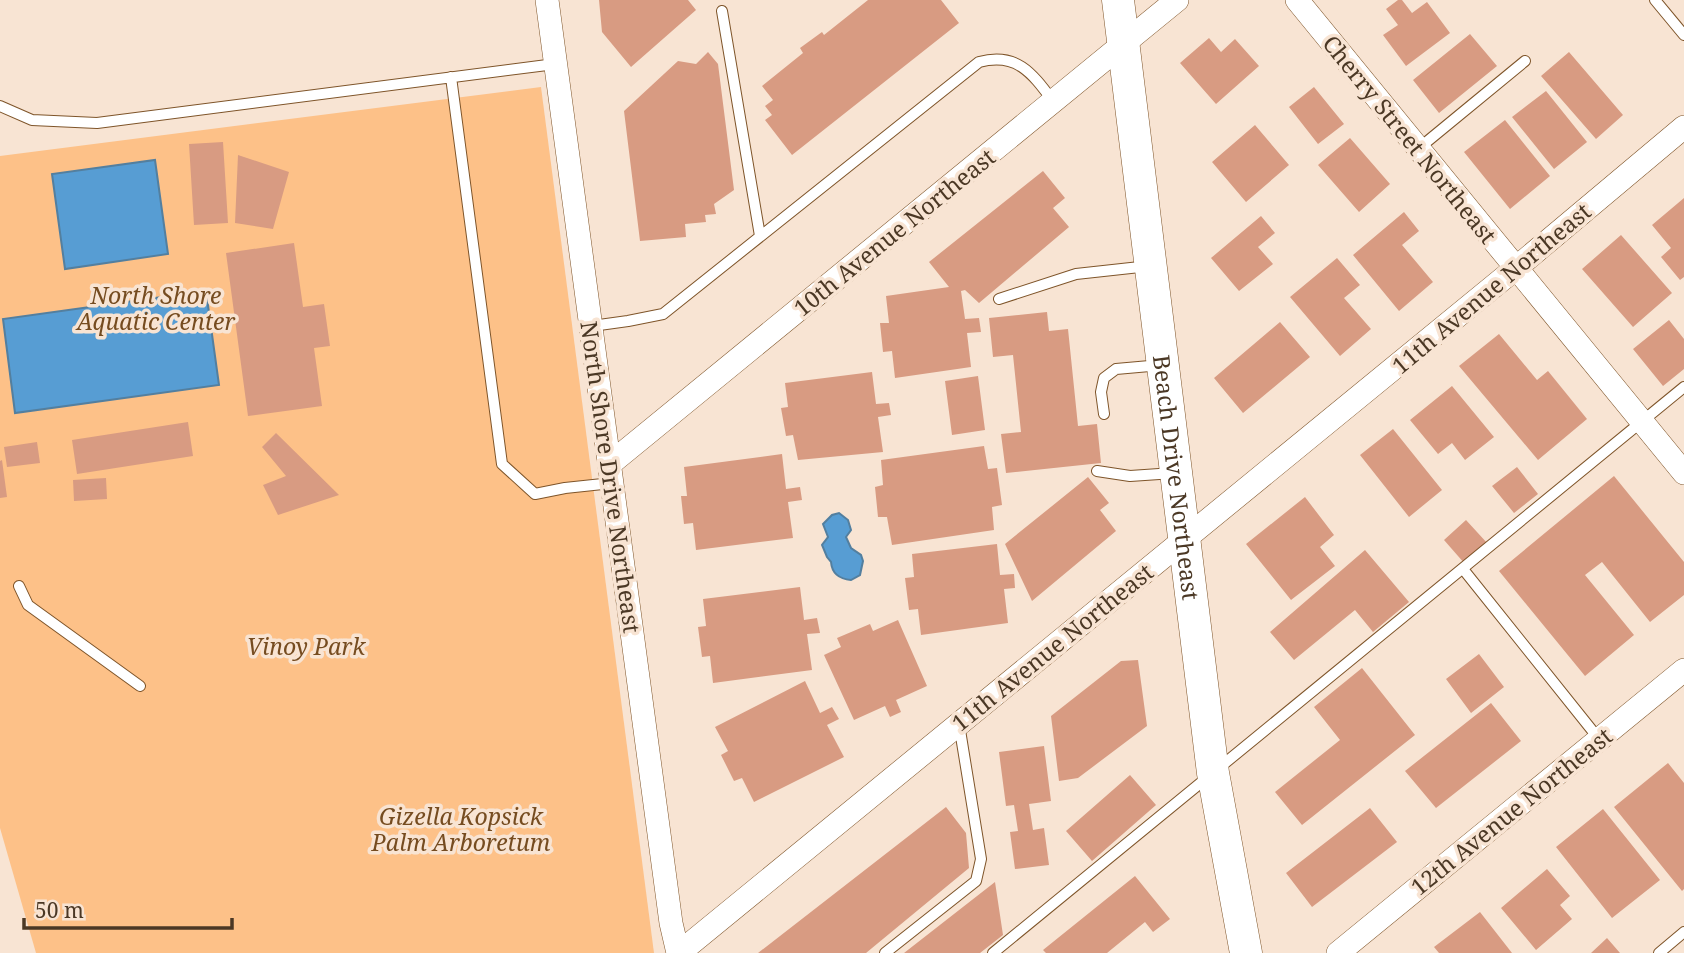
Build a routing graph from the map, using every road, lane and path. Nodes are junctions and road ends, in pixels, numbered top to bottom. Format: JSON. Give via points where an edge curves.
{"nodes":[{"id":1,"x":547,"y":0,"type":"edge"},
{"id":2,"x":1118,"y":0,"type":"edge"},
{"id":3,"x":1177,"y":0,"type":"edge"},
{"id":4,"x":1297,"y":0,"type":"edge"},
{"id":5,"x":1655,"y":0,"type":"edge"},
{"id":6,"x":722,"y":11,"type":"dead end"},
{"id":7,"x":1684,"y":35,"type":"edge"},
{"id":8,"x":1124,"y":43,"type":"junction"},
{"id":9,"x":1525,"y":61,"type":"dead end"},
{"id":10,"x":555,"y":64,"type":"junction"},
{"id":11,"x":451,"y":78,"type":"junction"},
{"id":12,"x":1053,"y":101,"type":"junction"},
{"id":13,"x":0,"y":106,"type":"edge"},
{"id":14,"x":1684,"y":127,"type":"edge"},
{"id":15,"x":1419,"y":149,"type":"junction"},
{"id":16,"x":760,"y":236,"type":"junction"},
{"id":17,"x":1151,"y":265,"type":"junction"},
{"id":18,"x":1516,"y":268,"type":"junction"},
{"id":19,"x":999,"y":299,"type":"dead end"},
{"id":20,"x":592,"y":326,"type":"junction"},
{"id":21,"x":1163,"y":364,"type":"junction"},
{"id":22,"x":1684,"y":387,"type":"edge"},
{"id":23,"x":1104,"y":414,"type":"dead end"},
{"id":24,"x":1642,"y":422,"type":"junction"},
{"id":25,"x":1097,"y":471,"type":"dead end"},
{"id":26,"x":612,"y":473,"type":"junction"},
{"id":27,"x":1177,"y":473,"type":"junction"},
{"id":28,"x":1684,"y":473,"type":"edge"},
{"id":29,"x":1185,"y":539,"type":"junction"},
{"id":30,"x":1463,"y":569,"type":"junction"},
{"id":31,"x":19,"y":586,"type":"dead end"},
{"id":32,"x":1684,"y":670,"type":"edge"},
{"id":33,"x":140,"y":686,"type":"dead end"},
{"id":34,"x":959,"y":724,"type":"junction"},
{"id":35,"x":1599,"y":739,"type":"junction"},
{"id":36,"x":1213,"y":773,"type":"junction"},
{"id":37,"x":1684,"y":932,"type":"edge"},
{"id":38,"x":679,"y":953,"type":"edge"},
{"id":39,"x":884,"y":953,"type":"edge"},
{"id":40,"x":993,"y":953,"type":"edge"},
{"id":41,"x":1246,"y":953,"type":"edge"},
{"id":42,"x":1338,"y":953,"type":"edge"},
{"id":43,"x":1659,"y":953,"type":"edge"}],
"edges":[{"from":1,"to":10,"type":"street","name":"North Shore Drive Northeast"},
{"from":2,"to":8,"type":"street","name":"Beach Drive Northeast"},
{"from":3,"to":8,"type":"street","name":"10th Avenue Northeast"},
{"from":4,"to":15,"type":"street","name":"Cherry Street Northeast"},
{"from":5,"to":7,"type":"lane"},
{"from":6,"to":16,"type":"lane"},
{"from":8,"to":12,"type":"street","name":"10th Avenue Northeast"},
{"from":8,"to":17,"type":"street","name":"Beach Drive Northeast"},
{"from":9,"to":15,"type":"lane"},
{"from":10,"to":11,"type":"lane"},
{"from":10,"to":20,"type":"street","name":"North Shore Drive Northeast"},
{"from":11,"to":13,"type":"lane","via":[[97,122],[32,120]]},
{"from":11,"to":26,"type":"lane","via":[[502,464],[535,495]]},
{"from":12,"to":16,"type":"lane","via":[[1018,63],[994,58],[979,62]]},
{"from":12,"to":26,"type":"street","name":"10th Avenue Northeast"},
{"from":14,"to":18,"type":"street","name":"11th Avenue Northeast"},
{"from":15,"to":18,"type":"street","name":"Cherry Street Northeast"},
{"from":16,"to":20,"type":"lane","via":[[663,314]]},
{"from":17,"to":19,"type":"lane","via":[[1076,274]]},
{"from":17,"to":21,"type":"street","name":"Beach Drive Northeast"},
{"from":18,"to":24,"type":"street","name":"Cherry Street Northeast"},
{"from":18,"to":29,"type":"street","name":"11th Avenue Northeast"},
{"from":20,"to":26,"type":"street","name":"North Shore Drive Northeast"},
{"from":21,"to":23,"type":"lane","via":[[1116,369],[1104,378]]},
{"from":21,"to":27,"type":"street","name":"Beach Drive Northeast"},
{"from":22,"to":24,"type":"lane"},
{"from":24,"to":28,"type":"street","name":"Cherry Street Northeast"},
{"from":24,"to":30,"type":"lane"},
{"from":25,"to":27,"type":"lane","via":[[1130,476]]},
{"from":26,"to":38,"type":"street","name":"North Shore Drive Northeast","via":[[669,910]]},
{"from":27,"to":29,"type":"street","name":"Beach Drive Northeast"},
{"from":29,"to":34,"type":"street","name":"11th Avenue Northeast"},
{"from":29,"to":36,"type":"street","name":"Beach Drive Northeast"},
{"from":30,"to":35,"type":"lane"},
{"from":30,"to":36,"type":"lane"},
{"from":31,"to":33,"type":"lane","via":[[28,605]]},
{"from":32,"to":35,"type":"street","name":"12th Avenue Northeast"},
{"from":34,"to":38,"type":"street","name":"11th Avenue Northeast"},
{"from":34,"to":39,"type":"lane","via":[[981,859],[976,881]]},
{"from":35,"to":42,"type":"street","name":"12th Avenue Northeast"},
{"from":36,"to":40,"type":"lane"},
{"from":36,"to":41,"type":"street","name":"Beach Drive Northeast"},
{"from":37,"to":43,"type":"lane"}]}
